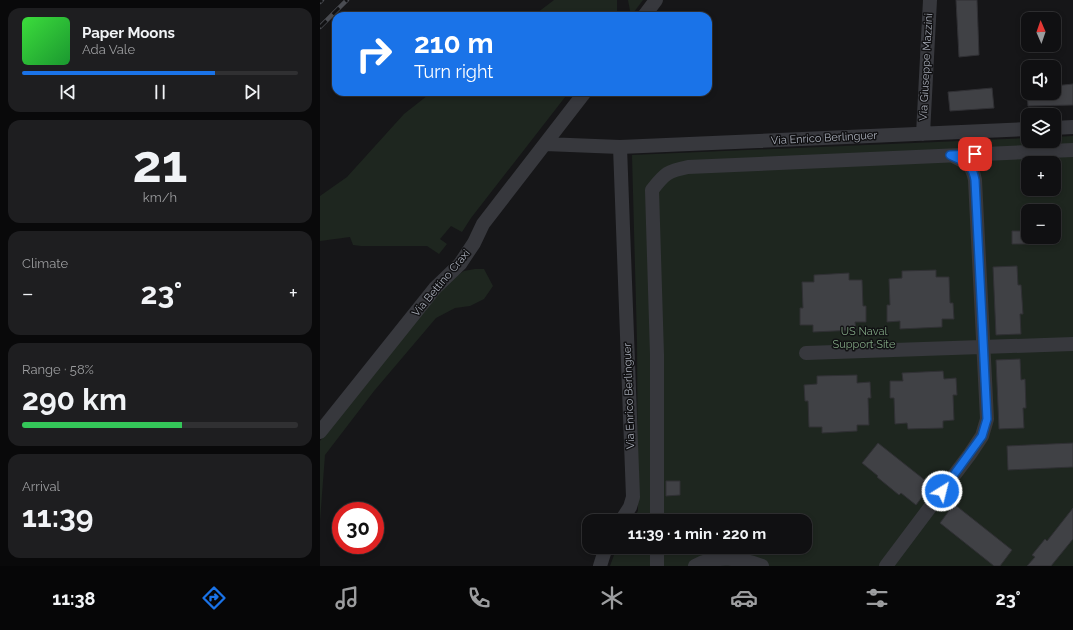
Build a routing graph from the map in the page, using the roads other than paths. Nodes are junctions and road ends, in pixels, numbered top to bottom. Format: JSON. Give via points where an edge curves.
{"nodes":[{"id":1,"x":656,"y":0,"type":"edge"},
{"id":2,"x":930,"y":0,"type":"edge"},
{"id":3,"x":647,"y":12,"type":"edge"},
{"id":4,"x":582,"y":96,"type":"edge"},
{"id":5,"x":1073,"y":127,"type":"edge"},
{"id":6,"x":1061,"y":128,"type":"edge"},
{"id":7,"x":1021,"y":129,"type":"edge"},
{"id":8,"x":923,"y":134,"type":"junction"},
{"id":9,"x":545,"y":144,"type":"junction"},
{"id":10,"x":620,"y":147,"type":"junction"},
{"id":11,"x":1073,"y":150,"type":"edge"},
{"id":12,"x":1000,"y":153,"type":"junction"},
{"id":13,"x":950,"y":155,"type":"junction"},
{"id":14,"x":975,"y":180,"type":"junction"},
{"id":15,"x":1073,"y":344,"type":"edge"},
{"id":16,"x":983,"y":347,"type":"junction"},
{"id":17,"x":806,"y":353,"type":"dead end"},
{"id":18,"x":320,"y":432,"type":"edge"},
{"id":19,"x":626,"y":514,"type":"edge"},
{"id":20,"x":657,"y":514,"type":"edge"},
{"id":21,"x":604,"y":554,"type":"edge"},
{"id":22,"x":657,"y":554,"type":"edge"},
{"id":23,"x":600,"y":566,"type":"edge"},
{"id":24,"x":657,"y":566,"type":"edge"},
{"id":25,"x":695,"y":566,"type":"edge"},
{"id":26,"x":762,"y":566,"type":"edge"},
{"id":27,"x":886,"y":566,"type":"edge"}],
"edges":[{"from":1,"to":3,"type":"street"},
{"from":2,"to":8,"type":"street","name":"Via Giuseppe Mazzini"},
{"from":4,"to":9,"type":"street","name":"Via Bettino Craxi"},
{"from":5,"to":6,"type":"street"},
{"from":7,"to":8,"type":"street","name":"Via Enrico Berlinguer"},
{"from":8,"to":10,"type":"street","name":"Via Enrico Berlinguer"},
{"from":9,"to":10,"type":"street","name":"Via Enrico Berlinguer"},
{"from":9,"to":18,"type":"street","name":"Via Bettino Craxi","via":[[483,224],[460,264],[435,288]]},
{"from":10,"to":19,"type":"street","name":"Via Enrico Berlinguer","via":[[633,497]]},
{"from":11,"to":12,"type":"street"},
{"from":12,"to":13,"type":"street"},
{"from":12,"to":14,"type":"street","via":[[986,162]]},
{"from":13,"to":14,"type":"street","via":[[969,164]]},
{"from":13,"to":20,"type":"street","via":[[688,167],[672,170],[661,178],[652,190],[658,355]]},
{"from":14,"to":16,"type":"street"},
{"from":15,"to":16,"type":"street"},
{"from":16,"to":17,"type":"street"},
{"from":16,"to":27,"type":"street","via":[[987,419],[982,436]]},
{"from":21,"to":23,"type":"street"},
{"from":22,"to":24,"type":"street"},
{"from":25,"to":26,"type":"street","via":[[726,558]]}]}
